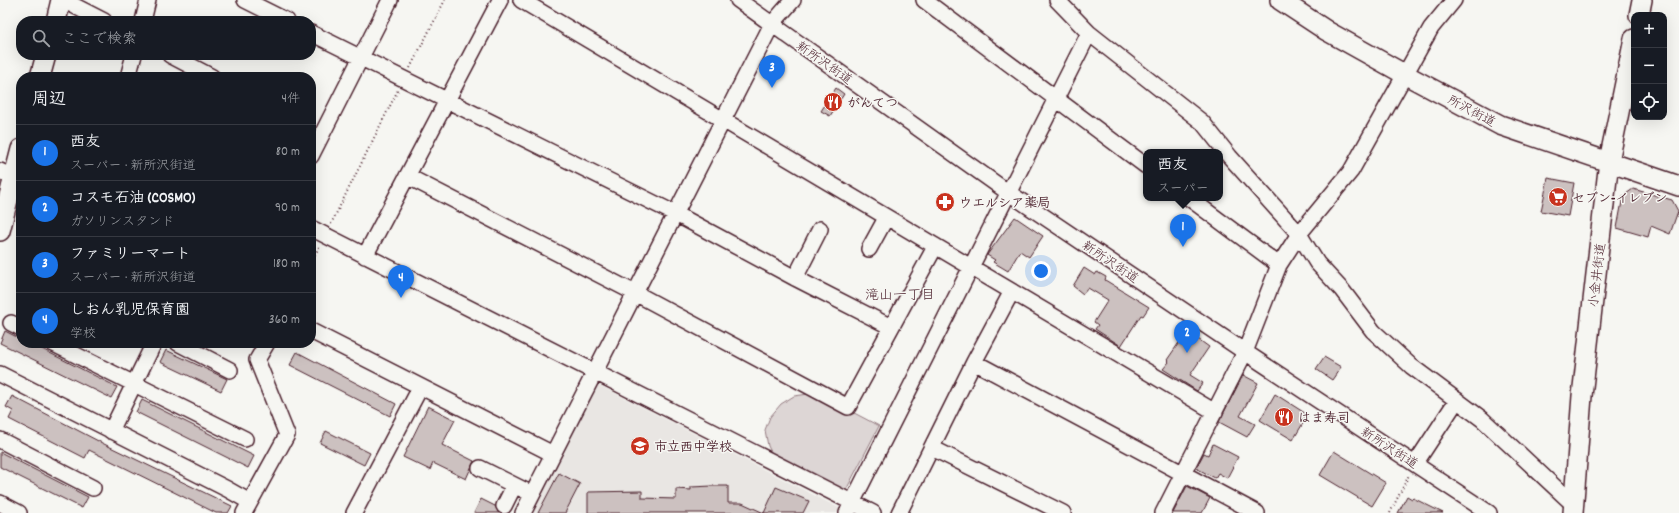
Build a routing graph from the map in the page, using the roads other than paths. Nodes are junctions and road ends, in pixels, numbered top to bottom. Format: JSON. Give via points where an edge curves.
{"nodes":[{"id":1,"x":62,"y":0,"type":"edge"},
{"id":2,"x":148,"y":0,"type":"edge"},
{"id":3,"x":245,"y":0,"type":"edge"},
{"id":4,"x":390,"y":0,"type":"edge"},
{"id":5,"x":500,"y":0,"type":"edge"},
{"id":6,"x":521,"y":0,"type":"edge"},
{"id":7,"x":738,"y":0,"type":"edge"},
{"id":8,"x":792,"y":0,"type":"edge"},
{"id":9,"x":924,"y":0,"type":"edge"},
{"id":10,"x":1057,"y":0,"type":"edge"},
{"id":11,"x":1280,"y":0,"type":"edge"},
{"id":12,"x":1454,"y":0,"type":"edge"},
{"id":13,"x":1642,"y":0,"type":"edge"},
{"id":14,"x":1640,"y":12,"type":"edge"},
{"id":15,"x":57,"y":16,"type":"edge"},
{"id":16,"x":94,"y":16,"type":"edge"},
{"id":17,"x":144,"y":16,"type":"edge"},
{"id":18,"x":277,"y":16,"type":"edge"},
{"id":19,"x":772,"y":24,"type":"junction"},
{"id":20,"x":1089,"y":33,"type":"junction"},
{"id":21,"x":316,"y":36,"type":"edge"},
{"id":22,"x":1632,"y":48,"type":"edge"},
{"id":23,"x":360,"y":58,"type":"junction"},
{"id":24,"x":45,"y":60,"type":"edge"},
{"id":25,"x":133,"y":60,"type":"edge"},
{"id":26,"x":180,"y":60,"type":"edge"},
{"id":27,"x":41,"y":72,"type":"edge"},
{"id":28,"x":129,"y":72,"type":"edge"},
{"id":29,"x":202,"y":72,"type":"edge"},
{"id":30,"x":1404,"y":74,"type":"junction"},
{"id":31,"x":1057,"y":99,"type":"junction"},
{"id":32,"x":446,"y":102,"type":"junction"},
{"id":33,"x":724,"y":120,"type":"junction"},
{"id":34,"x":316,"y":131,"type":"edge"},
{"id":35,"x":1609,"y":161,"type":"junction"},
{"id":36,"x":16,"y":162,"type":"edge"},
{"id":37,"x":1143,"y":164,"type":"edge"},
{"id":38,"x":11,"y":176,"type":"edge"},
{"id":39,"x":407,"y":176,"type":"junction"},
{"id":40,"x":1679,"y":186,"type":"edge"},
{"id":41,"x":1010,"y":192,"type":"junction"},
{"id":42,"x":1194,"y":201,"type":"edge"},
{"id":43,"x":676,"y":214,"type":"junction"},
{"id":44,"x":886,"y":218,"type":"junction"},
{"id":45,"x":820,"y":229,"type":"dead end"},
{"id":46,"x":316,"y":230,"type":"edge"},
{"id":47,"x":0,"y":231,"type":"edge"},
{"id":48,"x":1299,"y":234,"type":"junction"},
{"id":49,"x":935,"y":247,"type":"junction"},
{"id":50,"x":870,"y":249,"type":"dead end"},
{"id":51,"x":365,"y":256,"type":"junction"},
{"id":52,"x":1279,"y":265,"type":"junction"},
{"id":53,"x":972,"y":269,"type":"junction"},
{"id":54,"x":795,"y":278,"type":"junction"},
{"id":55,"x":1011,"y":292,"type":"junction"},
{"id":56,"x":635,"y":293,"type":"junction"},
{"id":57,"x":891,"y":327,"type":"junction"},
{"id":58,"x":316,"y":334,"type":"edge"},
{"id":59,"x":62,"y":348,"type":"edge"},
{"id":60,"x":152,"y":348,"type":"edge"},
{"id":61,"x":188,"y":348,"type":"edge"},
{"id":62,"x":264,"y":348,"type":"edge"},
{"id":63,"x":1245,"y":352,"type":"junction"},
{"id":64,"x":974,"y":362,"type":"junction"},
{"id":65,"x":230,"y":370,"type":"dead end"},
{"id":66,"x":595,"y":372,"type":"junction"},
{"id":67,"x":0,"y":374,"type":"edge"},
{"id":68,"x":134,"y":384,"type":"junction"},
{"id":69,"x":420,"y":388,"type":"junction"},
{"id":70,"x":1457,"y":400,"type":"junction"},
{"id":71,"x":1215,"y":412,"type":"junction"},
{"id":72,"x":110,"y":431,"type":"junction"},
{"id":73,"x":245,"y":439,"type":"dead end"},
{"id":74,"x":0,"y":440,"type":"edge"},
{"id":75,"x":932,"y":448,"type":"junction"},
{"id":76,"x":553,"y":454,"type":"junction"},
{"id":77,"x":1415,"y":464,"type":"junction"},
{"id":78,"x":480,"y":468,"type":"dead end"},
{"id":79,"x":1183,"y":474,"type":"junction"},
{"id":80,"x":514,"y":486,"type":"junction"},
{"id":81,"x":93,"y":488,"type":"dead end"},
{"id":82,"x":532,"y":494,"type":"junction"},
{"id":83,"x":0,"y":503,"type":"edge"},
{"id":84,"x":504,"y":506,"type":"dead end"},
{"id":85,"x":247,"y":508,"type":"edge"},
{"id":86,"x":850,"y":508,"type":"edge"},
{"id":87,"x":1574,"y":509,"type":"edge"},
{"id":88,"x":19,"y":513,"type":"edge"},
{"id":89,"x":354,"y":513,"type":"edge"},
{"id":90,"x":523,"y":513,"type":"edge"},
{"id":91,"x":873,"y":513,"type":"edge"},
{"id":92,"x":899,"y":513,"type":"edge"},
{"id":93,"x":1063,"y":513,"type":"edge"},
{"id":94,"x":1163,"y":513,"type":"edge"},
{"id":95,"x":1257,"y":513,"type":"edge"},
{"id":96,"x":1489,"y":513,"type":"edge"}],
"edges":[{"from":1,"to":15,"type":"main road"},
{"from":1,"to":16,"type":"street"},
{"from":2,"to":17,"type":"street"},
{"from":3,"to":18,"type":"street"},
{"from":4,"to":23,"type":"street"},
{"from":5,"to":32,"type":"street"},
{"from":6,"to":33,"type":"street"},
{"from":7,"to":19,"type":"street","name":"新所沢街道"},
{"from":8,"to":19,"type":"street"},
{"from":9,"to":31,"type":"street"},
{"from":10,"to":20,"type":"street"},
{"from":11,"to":30,"type":"main road","name":"所沢街道","via":[[1327,31]]},
{"from":12,"to":30,"type":"street","via":[[1431,28]]},
{"from":13,"to":14,"type":"main road"},
{"from":19,"to":33,"type":"street"},
{"from":19,"to":41,"type":"street","name":"新所沢街道"},
{"from":20,"to":31,"type":"street"},
{"from":20,"to":48,"type":"street","via":[[1202,122]]},
{"from":21,"to":23,"type":"street"},
{"from":22,"to":35,"type":"main road","name":"小金井街道"},
{"from":23,"to":32,"type":"street"},
{"from":23,"to":34,"type":"street"},
{"from":24,"to":27,"type":"main road"},
{"from":25,"to":28,"type":"street"},
{"from":26,"to":29,"type":"street"},
{"from":30,"to":35,"type":"main road","name":"所沢街道","via":[[1500,125]]},
{"from":30,"to":48,"type":"street","via":[[1351,171]]},
{"from":31,"to":37,"type":"street"},
{"from":31,"to":41,"type":"street"},
{"from":32,"to":39,"type":"street"},
{"from":32,"to":43,"type":"street"},
{"from":33,"to":43,"type":"street"},
{"from":33,"to":44,"type":"street"},
{"from":35,"to":40,"type":"main road","name":"所沢街道"},
{"from":35,"to":87,"type":"main road","name":"小金井街道","via":[[1582,396]]},
{"from":36,"to":38,"type":"main road"},
{"from":38,"to":47,"type":"main road"},
{"from":39,"to":51,"type":"street"},
{"from":39,"to":56,"type":"street"},
{"from":41,"to":53,"type":"street"},
{"from":41,"to":63,"type":"street","name":"新所沢街道"},
{"from":42,"to":52,"type":"street"},
{"from":43,"to":54,"type":"street"},
{"from":43,"to":56,"type":"street"},
{"from":44,"to":49,"type":"street"},
{"from":44,"to":50,"type":"street"},
{"from":45,"to":54,"type":"street"},
{"from":46,"to":51,"type":"street"},
{"from":48,"to":52,"type":"street"},
{"from":48,"to":70,"type":"street","via":[[1317,263],[1342,290],[1373,331],[1411,366]]},
{"from":49,"to":53,"type":"street"},
{"from":49,"to":57,"type":"street"},
{"from":51,"to":66,"type":"street"},
{"from":52,"to":63,"type":"street"},
{"from":53,"to":55,"type":"street"},
{"from":53,"to":86,"type":"street"},
{"from":54,"to":57,"type":"street"},
{"from":55,"to":64,"type":"street"},
{"from":55,"to":71,"type":"street"},
{"from":56,"to":57,"type":"street","via":[[848,407]]},
{"from":56,"to":66,"type":"street"},
{"from":58,"to":69,"type":"street"},
{"from":59,"to":68,"type":"street"},
{"from":60,"to":68,"type":"street"},
{"from":61,"to":65,"type":"street"},
{"from":62,"to":85,"type":"street","via":[[257,360],[287,435]]},
{"from":63,"to":71,"type":"street"},
{"from":63,"to":77,"type":"street","name":"新所沢街道"},
{"from":64,"to":75,"type":"street"},
{"from":64,"to":79,"type":"street"},
{"from":66,"to":76,"type":"street"},
{"from":66,"to":86,"type":"street"},
{"from":67,"to":72,"type":"street"},
{"from":68,"to":72,"type":"street"},
{"from":68,"to":73,"type":"street"},
{"from":69,"to":76,"type":"street"},
{"from":69,"to":89,"type":"street"},
{"from":70,"to":77,"type":"street"},
{"from":70,"to":87,"type":"street","via":[[1482,419]]},
{"from":71,"to":79,"type":"street"},
{"from":72,"to":85,"type":"street","via":[[227,489]]},
{"from":74,"to":81,"type":"street"},
{"from":75,"to":92,"type":"street"},
{"from":75,"to":93,"type":"street"},
{"from":76,"to":82,"type":"street"},
{"from":77,"to":96,"type":"street","name":"新所沢街道"},
{"from":78,"to":80,"type":"street"},
{"from":79,"to":94,"type":"street"},
{"from":79,"to":95,"type":"street"},
{"from":80,"to":82,"type":"street"},
{"from":80,"to":84,"type":"street"},
{"from":82,"to":90,"type":"street"},
{"from":83,"to":88,"type":"street"},
{"from":86,"to":91,"type":"street"}]}
